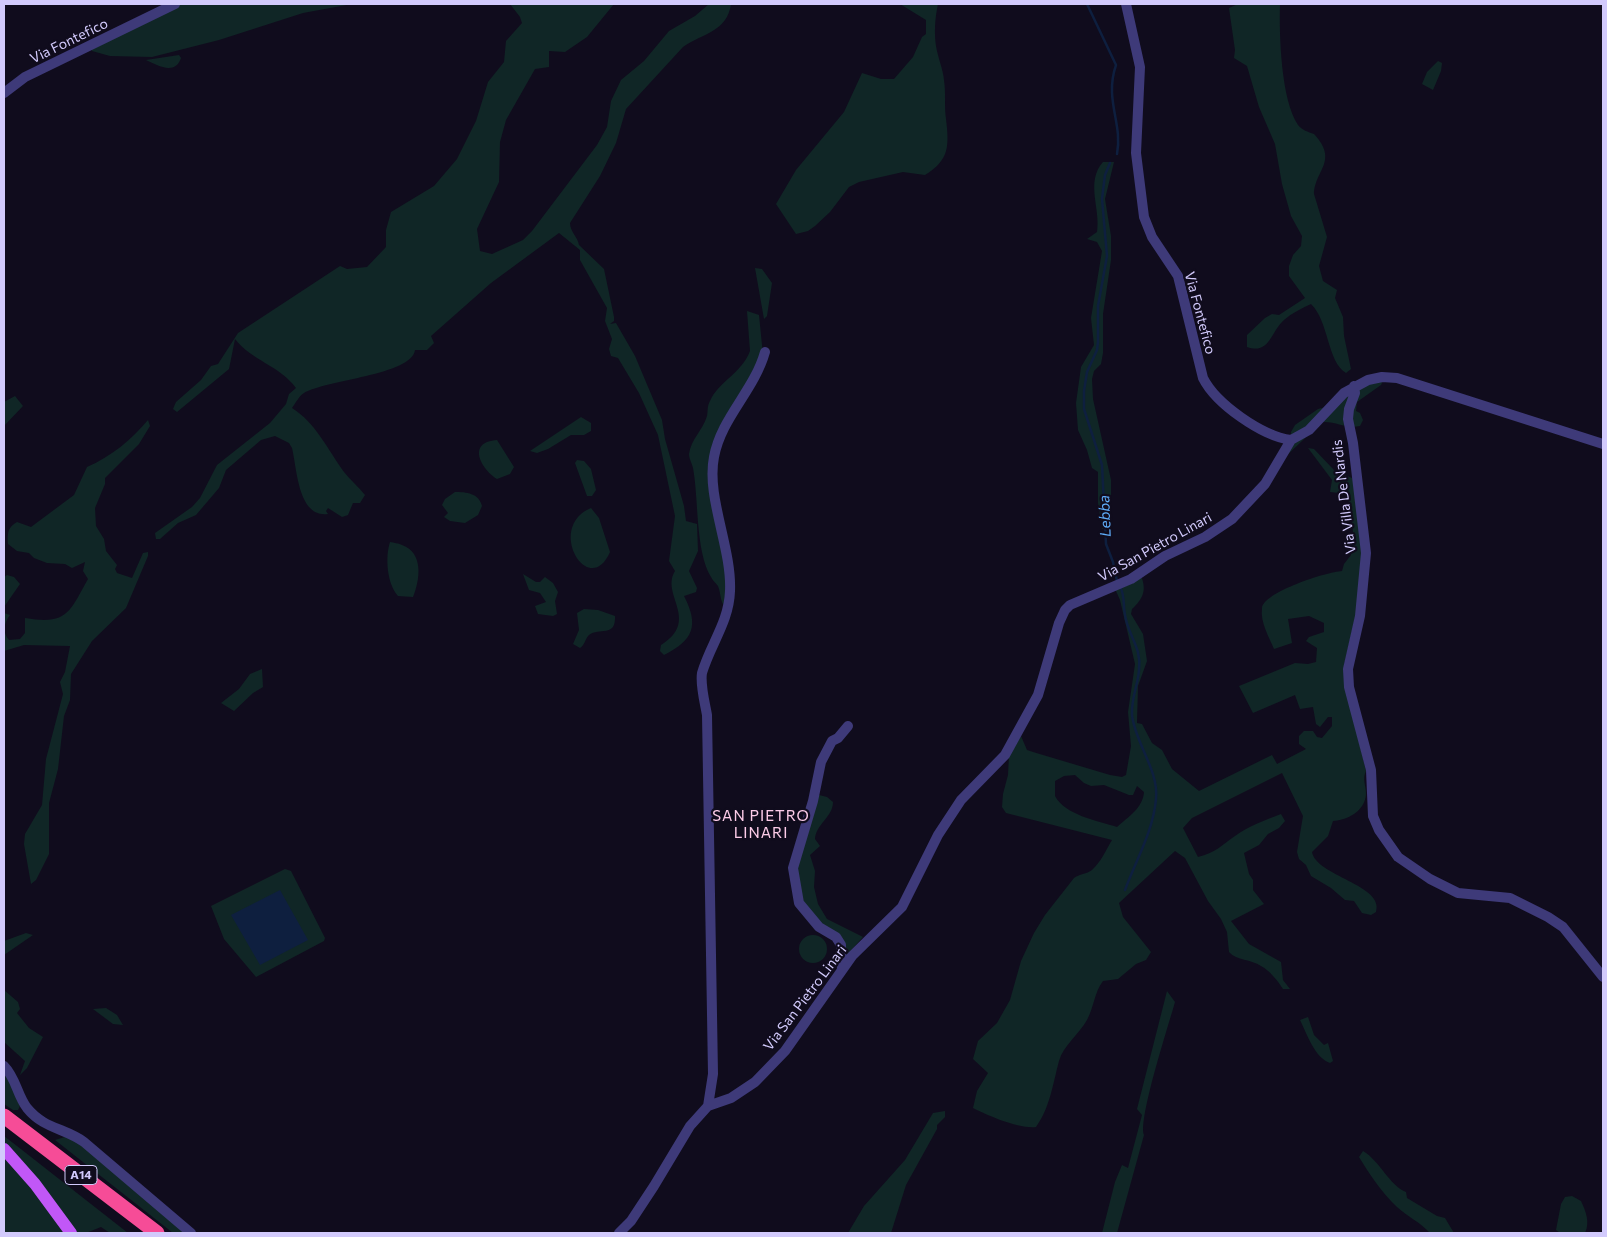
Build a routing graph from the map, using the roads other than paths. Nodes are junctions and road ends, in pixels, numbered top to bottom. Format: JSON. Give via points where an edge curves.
{"nodes":[{"id":1,"x":174,"y":4,"type":"edge"},
{"id":2,"x":1126,"y":4,"type":"edge"},
{"id":3,"x":4,"y":93,"type":"edge"},
{"id":4,"x":765,"y":352,"type":"dead end"},
{"id":5,"x":1354,"y":386,"type":"junction"},
{"id":6,"x":1291,"y":440,"type":"junction"},
{"id":7,"x":1603,"y":444,"type":"edge"},
{"id":8,"x":848,"y":726,"type":"dead end"},
{"id":9,"x":842,"y":970,"type":"junction"},
{"id":10,"x":1603,"y":977,"type":"edge"},
{"id":11,"x":4,"y":1066,"type":"edge"},
{"id":12,"x":708,"y":1106,"type":"junction"},
{"id":13,"x":4,"y":1116,"type":"edge"},
{"id":14,"x":4,"y":1129,"type":"edge"},
{"id":15,"x":4,"y":1149,"type":"edge"},
{"id":16,"x":71,"y":1233,"type":"edge"},
{"id":17,"x":140,"y":1233,"type":"edge"},
{"id":18,"x":157,"y":1233,"type":"edge"},
{"id":19,"x":191,"y":1233,"type":"edge"},
{"id":20,"x":619,"y":1233,"type":"edge"}],
"edges":[{"from":1,"to":3,"type":"street","name":"Via Fontefico","via":[[25,77]]},
{"from":2,"to":6,"type":"street","name":"Via Fontefico","via":[[1140,68],[1136,152],[1144,217],[1152,237],[1178,276],[1204,378],[1210,391],[1222,403],[1266,432]]},
{"from":4,"to":12,"type":"street","via":[[755,380],[729,419],[714,458],[715,493],[730,564],[730,593],[725,622],[702,675],[707,715],[713,1074]]},
{"from":5,"to":6,"type":"street","name":"Via San Pietro Linari","via":[[1309,430]]},
{"from":5,"to":7,"type":"street","name":"Via San Pietro Linari","via":[[1382,377],[1397,378]]},
{"from":5,"to":10,"type":"street","name":"Via Villa De Nardis","via":[[1348,419],[1366,553],[1360,616],[1348,669],[1349,687],[1371,770],[1372,816],[1398,857],[1458,893],[1510,898],[1548,917],[1564,927]]},
{"from":6,"to":9,"type":"street","name":"Via San Pietro Linari","via":[[1265,484],[1232,519],[1119,584],[1070,604],[1059,623],[1038,695],[1005,755],[961,800],[938,835],[902,907]]},
{"from":8,"to":9,"type":"street","via":[[832,740],[821,762],[793,868],[799,903],[819,927],[836,937],[841,945]]},
{"from":9,"to":12,"type":"street","name":"Via San Pietro Linari","via":[[804,1027],[767,1070],[731,1098]]},
{"from":11,"to":19,"type":"street","via":[[16,1082],[26,1107],[38,1119],[84,1142]]},
{"from":12,"to":20,"type":"street","name":"Via San Pietro Linari","via":[[690,1126],[631,1221]]},
{"from":13,"to":18,"type":"highway","number":"A14"},
{"from":14,"to":17,"type":"highway","number":"A14"},
{"from":15,"to":16,"type":"main road"}]}
